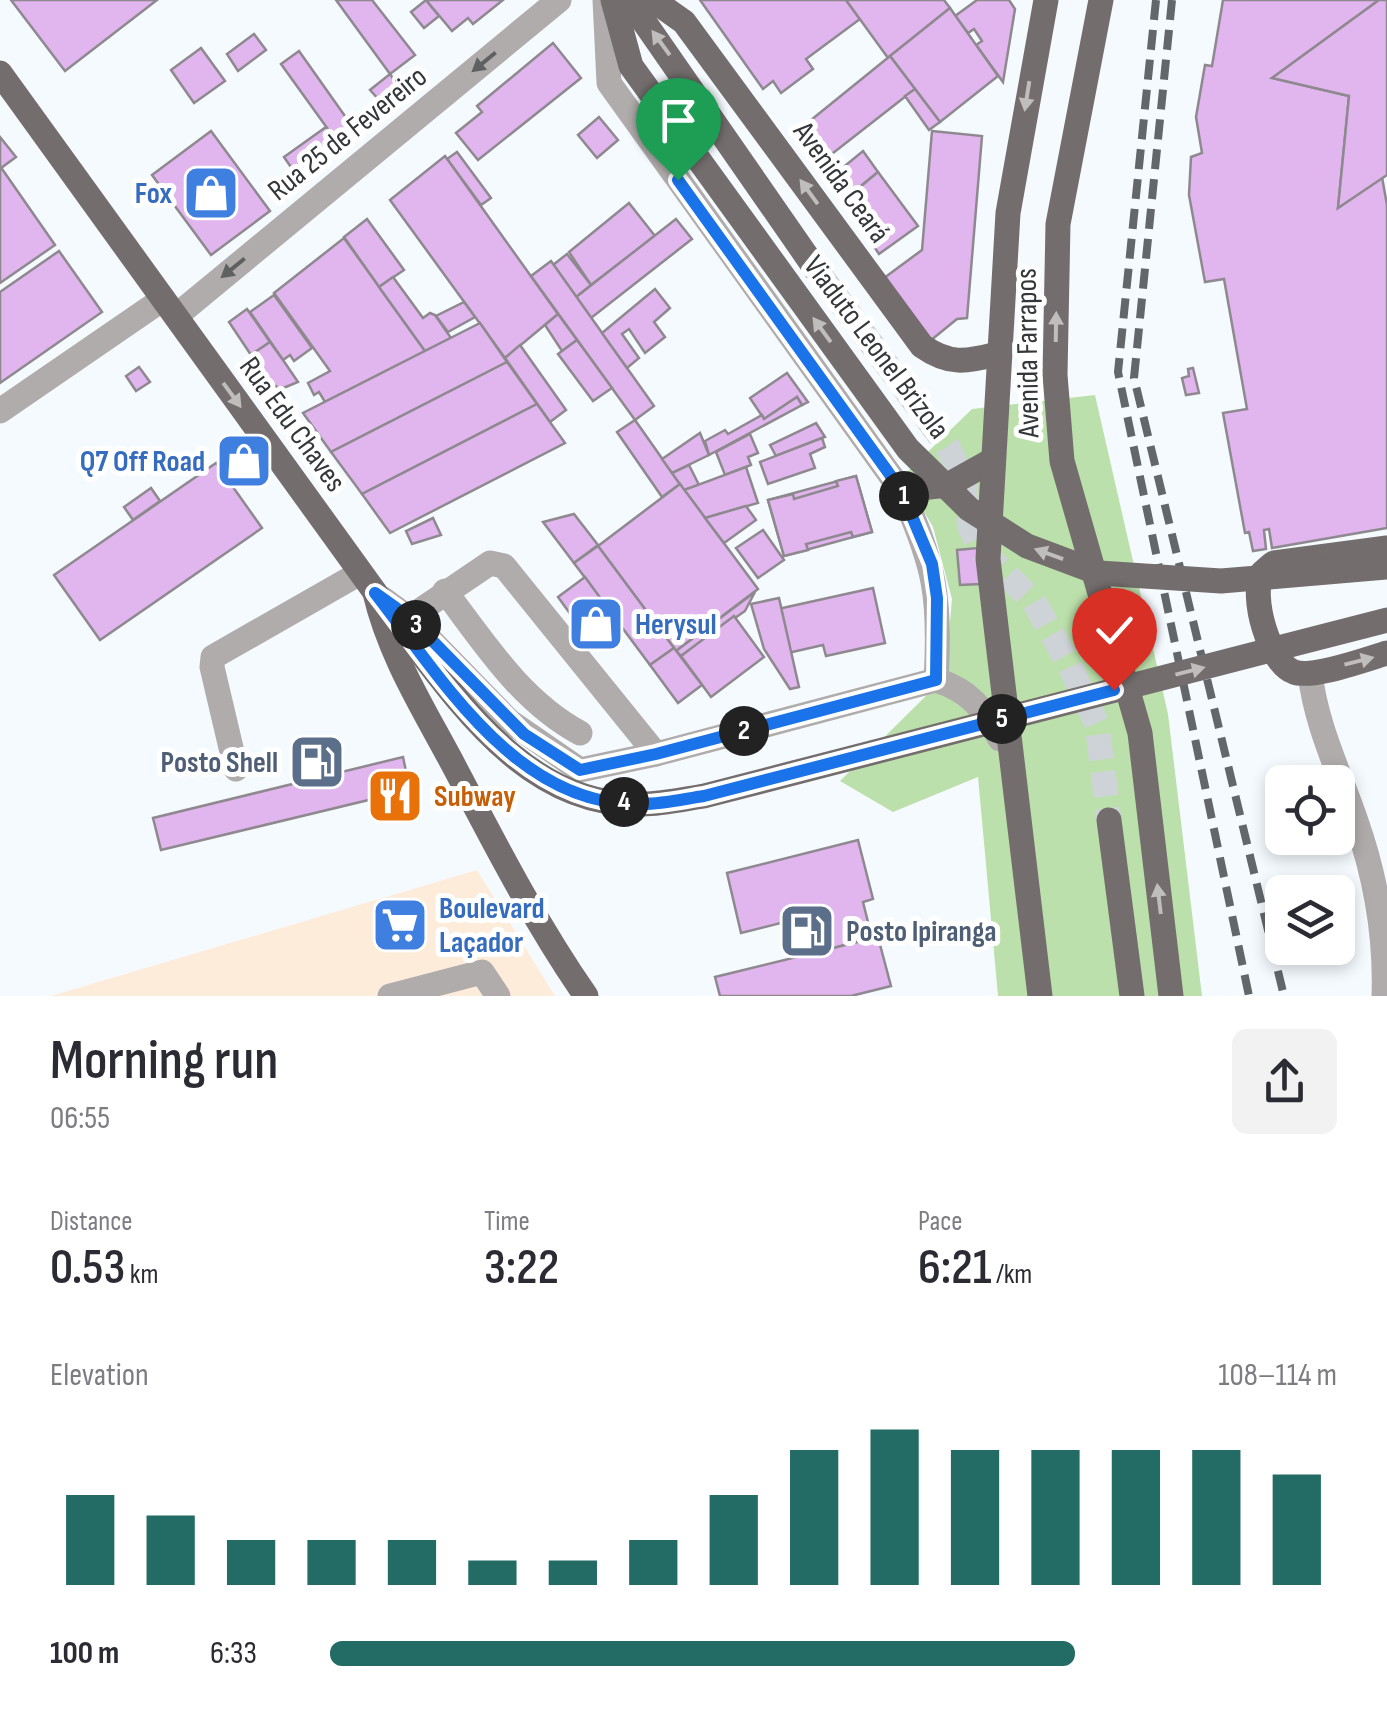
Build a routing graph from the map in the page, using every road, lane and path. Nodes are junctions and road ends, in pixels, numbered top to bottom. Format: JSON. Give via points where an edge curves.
{"nodes":[{"id":1,"x":560,"y":0,"type":"edge"},
{"id":2,"x":604,"y":0,"type":"edge"},
{"id":3,"x":613,"y":0,"type":"edge"},
{"id":4,"x":630,"y":0,"type":"edge"},
{"id":5,"x":653,"y":0,"type":"edge"},
{"id":6,"x":1046,"y":0,"type":"edge"},
{"id":7,"x":1101,"y":0,"type":"edge"},
{"id":8,"x":0,"y":72,"type":"edge"},
{"id":9,"x":816,"y":268,"type":"tunnel mouth"},
{"id":10,"x":169,"y":308,"type":"junction"},
{"id":11,"x":997,"y":354,"type":"junction"},
{"id":12,"x":3,"y":414,"type":"edge"},
{"id":13,"x":992,"y":461,"type":"junction"},
{"id":14,"x":901,"y":490,"type":"junction"},
{"id":15,"x":1387,"y":548,"type":"edge"},
{"id":16,"x":1387,"y":567,"type":"edge"},
{"id":17,"x":373,"y":591,"type":"junction"},
{"id":18,"x":444,"y":591,"type":"junction"},
{"id":19,"x":410,"y":618,"type":"junction"},
{"id":20,"x":1387,"y":620,"type":"edge"},
{"id":21,"x":1387,"y":654,"type":"edge"},
{"id":22,"x":1310,"y":673,"type":"junction"},
{"id":23,"x":936,"y":680,"type":"junction"},
{"id":24,"x":580,"y":733,"type":"dead end"},
{"id":25,"x":656,"y":754,"type":"junction"},
{"id":26,"x":1015,"y":763,"type":"junction"},
{"id":27,"x":236,"y":769,"type":"dead end"},
{"id":28,"x":1110,"y":820,"type":"tunnel mouth"},
{"id":29,"x":390,"y":996,"type":"edge"},
{"id":30,"x":498,"y":996,"type":"edge"},
{"id":31,"x":586,"y":996,"type":"edge"},
{"id":32,"x":1040,"y":996,"type":"edge"},
{"id":33,"x":1132,"y":996,"type":"edge"},
{"id":34,"x":1170,"y":996,"type":"edge"},
{"id":35,"x":1384,"y":996,"type":"edge"}],
"edges":[{"from":1,"to":10,"type":"street","name":"Rua 25 de Fevereiro","one_way":true},
{"from":2,"to":14,"type":"street","via":[[608,83]]},
{"from":16,"to":3,"type":"main road","name":"Viaduto Leonel Brizola","one_way":true,"bridge":true,"via":[[1221,582],[1099,572],[1028,546],[969,510],[908,449],[631,66]]},
{"from":9,"to":4,"type":"main road","one_way":true},
{"from":11,"to":5,"type":"main road","name":"Avenida Ceará","one_way":true,"via":[[964,363],[942,360],[922,346],[684,22]]},
{"from":6,"to":11,"type":"main road","name":"Avenida Farrapos","one_way":true,"via":[[1008,213]]},
{"from":34,"to":7,"type":"main road","name":"Avenida Farrapos","one_way":true,"via":[[1140,733],[1062,461],[1055,375],[1058,224]]},
{"from":8,"to":10,"type":"main road","name":"Rua Edu Chaves"},
{"from":10,"to":12,"type":"street","name":"Rua 25 de Fevereiro"},
{"from":10,"to":17,"type":"main road","name":"Rua Edu Chaves","one_way":true},
{"from":11,"to":13,"type":"main road","name":"Avenida Farrapos"},
{"from":13,"to":14,"type":"main road","via":[[948,485]]},
{"from":13,"to":26,"type":"main road","name":"Avenida Farrapos","via":[[988,558]]},
{"from":14,"to":23,"type":"street","via":[[932,564]]},
{"from":15,"to":22,"type":"main road","via":[[1274,563],[1262,572],[1257,600],[1273,655],[1293,672]]},
{"from":17,"to":19,"type":"street","name":"Rua Edu Chaves"},
{"from":17,"to":20,"type":"main road","one_way":true,"bridge":true,"via":[[491,738],[530,770],[583,796],[640,805],[704,796]]},
{"from":17,"to":27,"type":"street","via":[[214,657]]},
{"from":17,"to":31,"type":"main road","via":[[385,636],[485,827]]},
{"from":18,"to":19,"type":"street"},
{"from":18,"to":24,"type":"street","via":[[516,683],[550,716]]},
{"from":18,"to":25,"type":"street","via":[[490,563],[504,566]]},
{"from":19,"to":25,"type":"street","name":"Rua Edu Chaves","via":[[516,728],[580,770]]},
{"from":22,"to":21,"type":"main road","one_way":true},
{"from":22,"to":35,"type":"street","via":[[1321,730],[1366,853],[1385,946]]},
{"from":23,"to":25,"type":"street"},
{"from":23,"to":26,"type":"street","via":[[972,697]]},
{"from":26,"to":32,"type":"main road","name":"Avenida Farrapos"},
{"from":28,"to":33,"type":"main road"},
{"from":29,"to":30,"type":"street","via":[[482,972]]}]}
